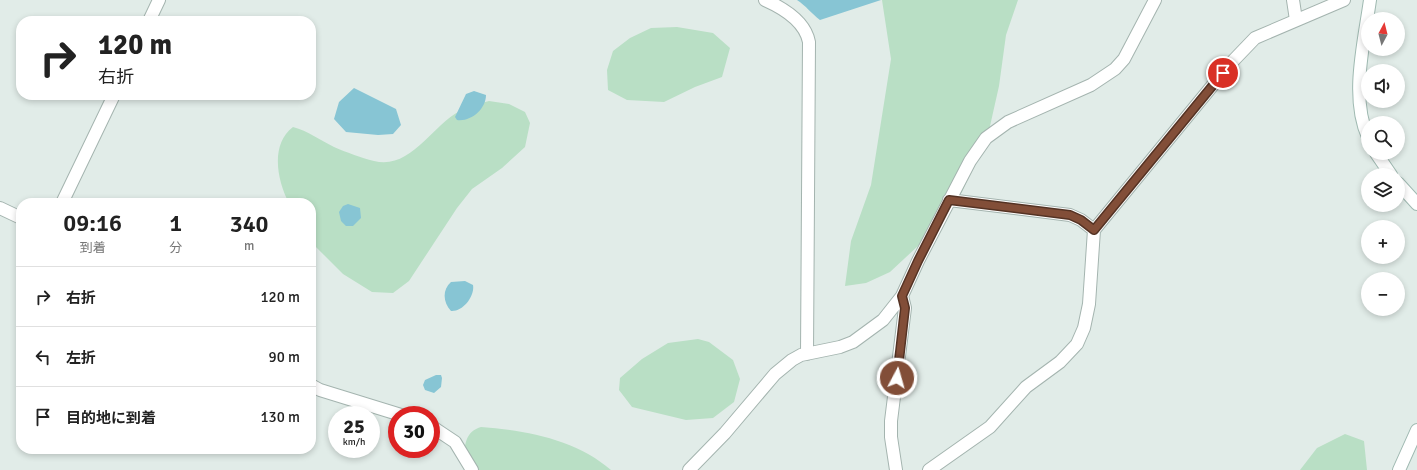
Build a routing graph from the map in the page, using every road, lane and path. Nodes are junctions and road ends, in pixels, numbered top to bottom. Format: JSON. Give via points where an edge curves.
{"nodes":[{"id":1,"x":159,"y":0,"type":"edge"},
{"id":2,"x":765,"y":0,"type":"edge"},
{"id":3,"x":1155,"y":0,"type":"edge"},
{"id":4,"x":1292,"y":0,"type":"edge"},
{"id":5,"x":1344,"y":0,"type":"edge"},
{"id":6,"x":1370,"y":0,"type":"edge"},
{"id":7,"x":151,"y":16,"type":"edge"},
{"id":8,"x":1296,"y":20,"type":"junction"},
{"id":9,"x":112,"y":100,"type":"edge"},
{"id":10,"x":1362,"y":116,"type":"edge"},
{"id":11,"x":1405,"y":191,"type":"edge"},
{"id":12,"x":64,"y":198,"type":"edge"},
{"id":13,"x":949,"y":200,"type":"junction"},
{"id":14,"x":1417,"y":204,"type":"edge"},
{"id":15,"x":0,"y":208,"type":"edge"},
{"id":16,"x":16,"y":216,"type":"edge"},
{"id":17,"x":1094,"y":230,"type":"junction"},
{"id":18,"x":902,"y":296,"type":"junction"},
{"id":19,"x":807,"y":354,"type":"junction"},
{"id":20,"x":316,"y":388,"type":"edge"},
{"id":21,"x":388,"y":411,"type":"edge"},
{"id":22,"x":1417,"y":430,"type":"edge"},
{"id":23,"x":440,"y":432,"type":"edge"},
{"id":24,"x":472,"y":470,"type":"edge"},
{"id":25,"x":689,"y":470,"type":"edge"},
{"id":26,"x":896,"y":470,"type":"edge"},
{"id":27,"x":929,"y":470,"type":"edge"},
{"id":28,"x":1399,"y":470,"type":"edge"}],
"edges":[{"from":1,"to":7,"type":"street"},
{"from":2,"to":19,"type":"street","via":[[792,15],[808,34],[809,42]]},
{"from":3,"to":13,"type":"street","via":[[1124,59],[1115,69],[1091,85],[994,130],[978,147]]},
{"from":4,"to":8,"type":"street"},
{"from":5,"to":8,"type":"street"},
{"from":6,"to":10,"type":"street","via":[[1359,88]]},
{"from":8,"to":17,"type":"street","via":[[1255,38]]},
{"from":9,"to":12,"type":"street"},
{"from":11,"to":14,"type":"street"},
{"from":13,"to":17,"type":"street","via":[[1070,215]]},
{"from":13,"to":18,"type":"street"},
{"from":15,"to":16,"type":"street"},
{"from":17,"to":27,"type":"street","via":[[1089,304],[1084,328],[1077,344],[1060,362],[1026,387],[990,427]]},
{"from":18,"to":19,"type":"street","via":[[883,320],[853,342]]},
{"from":18,"to":26,"type":"street","via":[[905,308],[891,420]]},
{"from":19,"to":25,"type":"street","via":[[792,360],[775,374],[726,433]]},
{"from":20,"to":21,"type":"street"},
{"from":22,"to":28,"type":"street"},
{"from":23,"to":24,"type":"street","via":[[455,442]]}]}
